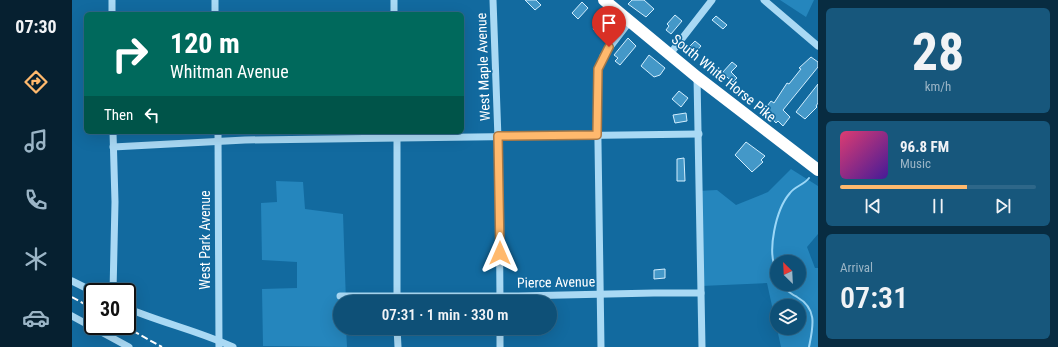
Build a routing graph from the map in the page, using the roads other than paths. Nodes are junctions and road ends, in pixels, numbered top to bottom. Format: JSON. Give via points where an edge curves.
{"nodes":[{"id":1,"x":112,"y":0,"type":"edge"},
{"id":2,"x":215,"y":0,"type":"edge"},
{"id":3,"x":394,"y":0,"type":"edge"},
{"id":4,"x":494,"y":0,"type":"edge"},
{"id":5,"x":712,"y":0,"type":"edge"},
{"id":6,"x":764,"y":0,"type":"edge"},
{"id":7,"x":610,"y":2,"type":"edge"},
{"id":8,"x":112,"y":12,"type":"edge"},
{"id":9,"x":216,"y":12,"type":"edge"},
{"id":10,"x":394,"y":12,"type":"edge"},
{"id":11,"x":630,"y":21,"type":"junction"},
{"id":12,"x":818,"y":46,"type":"edge"},
{"id":13,"x":670,"y":54,"type":"junction"},
{"id":14,"x":697,"y":77,"type":"junction"},
{"id":15,"x":113,"y":134,"type":"edge"},
{"id":16,"x":218,"y":134,"type":"edge"},
{"id":17,"x":699,"y":134,"type":"junction"},
{"id":18,"x":397,"y":135,"type":"edge"},
{"id":19,"x":597,"y":135,"type":"junction"},
{"id":20,"x":302,"y":136,"type":"edge"},
{"id":21,"x":498,"y":136,"type":"junction"},
{"id":22,"x":218,"y":141,"type":"junction"},
{"id":23,"x":113,"y":148,"type":"junction"},
{"id":24,"x":818,"y":170,"type":"edge"},
{"id":25,"x":72,"y":281,"type":"edge"},
{"id":26,"x":113,"y":283,"type":"edge"},
{"id":27,"x":84,"y":287,"type":"edge"},
{"id":28,"x":701,"y":293,"type":"junction"},
{"id":29,"x":601,"y":294,"type":"junction"},
{"id":30,"x":397,"y":295,"type":"edge"},
{"id":31,"x":500,"y":295,"type":"edge"},
{"id":32,"x":557,"y":296,"type":"edge"},
{"id":33,"x":136,"y":312,"type":"edge"},
{"id":34,"x":72,"y":316,"type":"edge"},
{"id":35,"x":397,"y":335,"type":"edge"},
{"id":36,"x":500,"y":335,"type":"edge"},
{"id":37,"x":116,"y":344,"type":"edge"},
{"id":38,"x":219,"y":344,"type":"edge"},
{"id":39,"x":129,"y":347,"type":"edge"},
{"id":40,"x":233,"y":347,"type":"edge"},
{"id":41,"x":398,"y":347,"type":"edge"},
{"id":42,"x":500,"y":347,"type":"edge"},
{"id":43,"x":601,"y":347,"type":"edge"},
{"id":44,"x":702,"y":347,"type":"edge"}],
"edges":[{"from":1,"to":8,"type":"street"},
{"from":2,"to":9,"type":"street"},
{"from":3,"to":10,"type":"street"},
{"from":4,"to":21,"type":"street","name":"West Maple Avenue"},
{"from":5,"to":13,"type":"street"},
{"from":6,"to":12,"type":"street"},
{"from":7,"to":11,"type":"highway","name":"South White Horse Pike"},
{"from":11,"to":13,"type":"highway","name":"South White Horse Pike"},
{"from":11,"to":19,"type":"street","via":[[603,56],[598,69]]},
{"from":13,"to":14,"type":"highway","name":"South White Horse Pike"},
{"from":14,"to":17,"type":"street"},
{"from":14,"to":24,"type":"highway","name":"South White Horse Pike"},
{"from":15,"to":23,"type":"street"},
{"from":16,"to":22,"type":"street","name":"West Park Avenue"},
{"from":17,"to":19,"type":"street"},
{"from":17,"to":28,"type":"street"},
{"from":18,"to":20,"type":"street"},
{"from":18,"to":21,"type":"street"},
{"from":18,"to":30,"type":"street"},
{"from":19,"to":21,"type":"street"},
{"from":19,"to":29,"type":"street"},
{"from":20,"to":22,"type":"street"},
{"from":21,"to":31,"type":"street","name":"West Maple Avenue"},
{"from":22,"to":23,"type":"street"},
{"from":22,"to":38,"type":"street","name":"West Park Avenue"},
{"from":23,"to":26,"type":"street"},
{"from":25,"to":27,"type":"street"},
{"from":28,"to":29,"type":"street","name":"Pierce Avenue"},
{"from":28,"to":44,"type":"street"},
{"from":29,"to":32,"type":"street","name":"Pierce Avenue"},
{"from":29,"to":43,"type":"street"},
{"from":33,"to":38,"type":"street"},
{"from":34,"to":37,"type":"street"},
{"from":35,"to":41,"type":"street"},
{"from":36,"to":42,"type":"street"},
{"from":37,"to":39,"type":"street"},
{"from":38,"to":40,"type":"street"}]}
